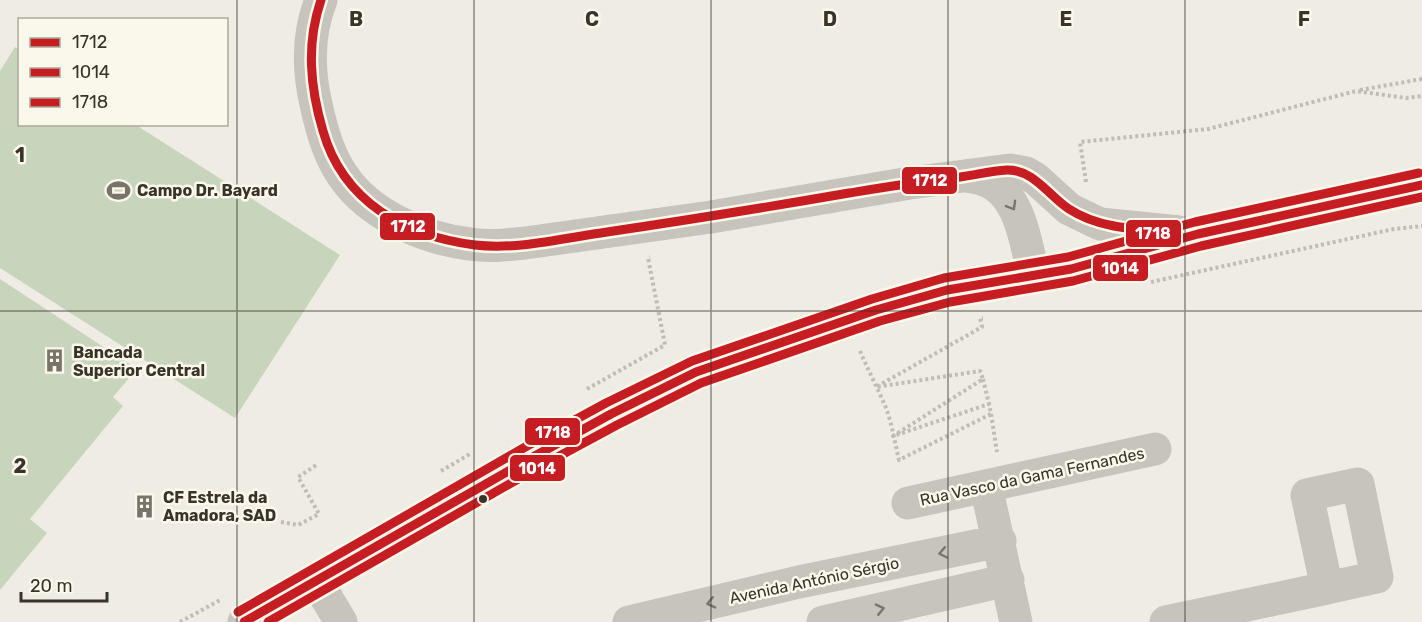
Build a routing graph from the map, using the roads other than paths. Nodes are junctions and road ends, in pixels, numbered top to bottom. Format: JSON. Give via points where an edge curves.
{"nodes":[{"id":1,"x":321,"y":0,"type":"edge"},
{"id":2,"x":966,"y":176,"type":"junction"},
{"id":3,"x":1422,"y":185,"type":"edge"},
{"id":4,"x":1198,"y":234,"type":"junction"},
{"id":5,"x":1034,"y":277,"type":"junction"},
{"id":6,"x":1155,"y":449,"type":"dead end"},
{"id":7,"x":986,"y":486,"type":"junction"},
{"id":8,"x":908,"y":502,"type":"dead end"},
{"id":9,"x":1000,"y":541,"type":"junction"},
{"id":10,"x":1008,"y":580,"type":"junction"},
{"id":11,"x":316,"y":582,"type":"junction"},
{"id":12,"x":1327,"y":588,"type":"dead end"},
{"id":13,"x":237,"y":608,"type":"edge"},
{"id":14,"x":341,"y":622,"type":"edge"},
{"id":15,"x":629,"y":622,"type":"edge"},
{"id":16,"x":823,"y":622,"type":"edge"},
{"id":17,"x":1016,"y":622,"type":"edge"},
{"id":18,"x":1166,"y":622,"type":"edge"}],
"edges":[{"from":1,"to":2,"type":"street","via":[[310,53],[313,93],[322,134],[332,156],[349,184],[376,209],[437,237],[496,246],[525,243]]},
{"from":2,"to":4,"type":"street","via":[[1010,170],[1026,173],[1069,209],[1100,224]]},
{"from":2,"to":5,"type":"street","one_way":true,"via":[[986,180],[1008,198],[1016,210]]},
{"from":3,"to":4,"type":"street"},
{"from":4,"to":5,"type":"street"},
{"from":5,"to":11,"type":"street","via":[[947,290],[886,307],[696,372],[572,436]]},
{"from":6,"to":7,"type":"street","name":"Rua Vasco da Gama Fernandes"},
{"from":7,"to":8,"type":"street","name":"Rua Vasco da Gama Fernandes"},
{"from":7,"to":9,"type":"street"},
{"from":9,"to":10,"type":"street"},
{"from":9,"to":15,"type":"street","name":"Avenida António Sérgio","one_way":true},
{"from":16,"to":10,"type":"street","one_way":true},
{"from":10,"to":17,"type":"street"},
{"from":11,"to":13,"type":"street"},
{"from":11,"to":14,"type":"street"},
{"from":12,"to":18,"type":"street"}]}
